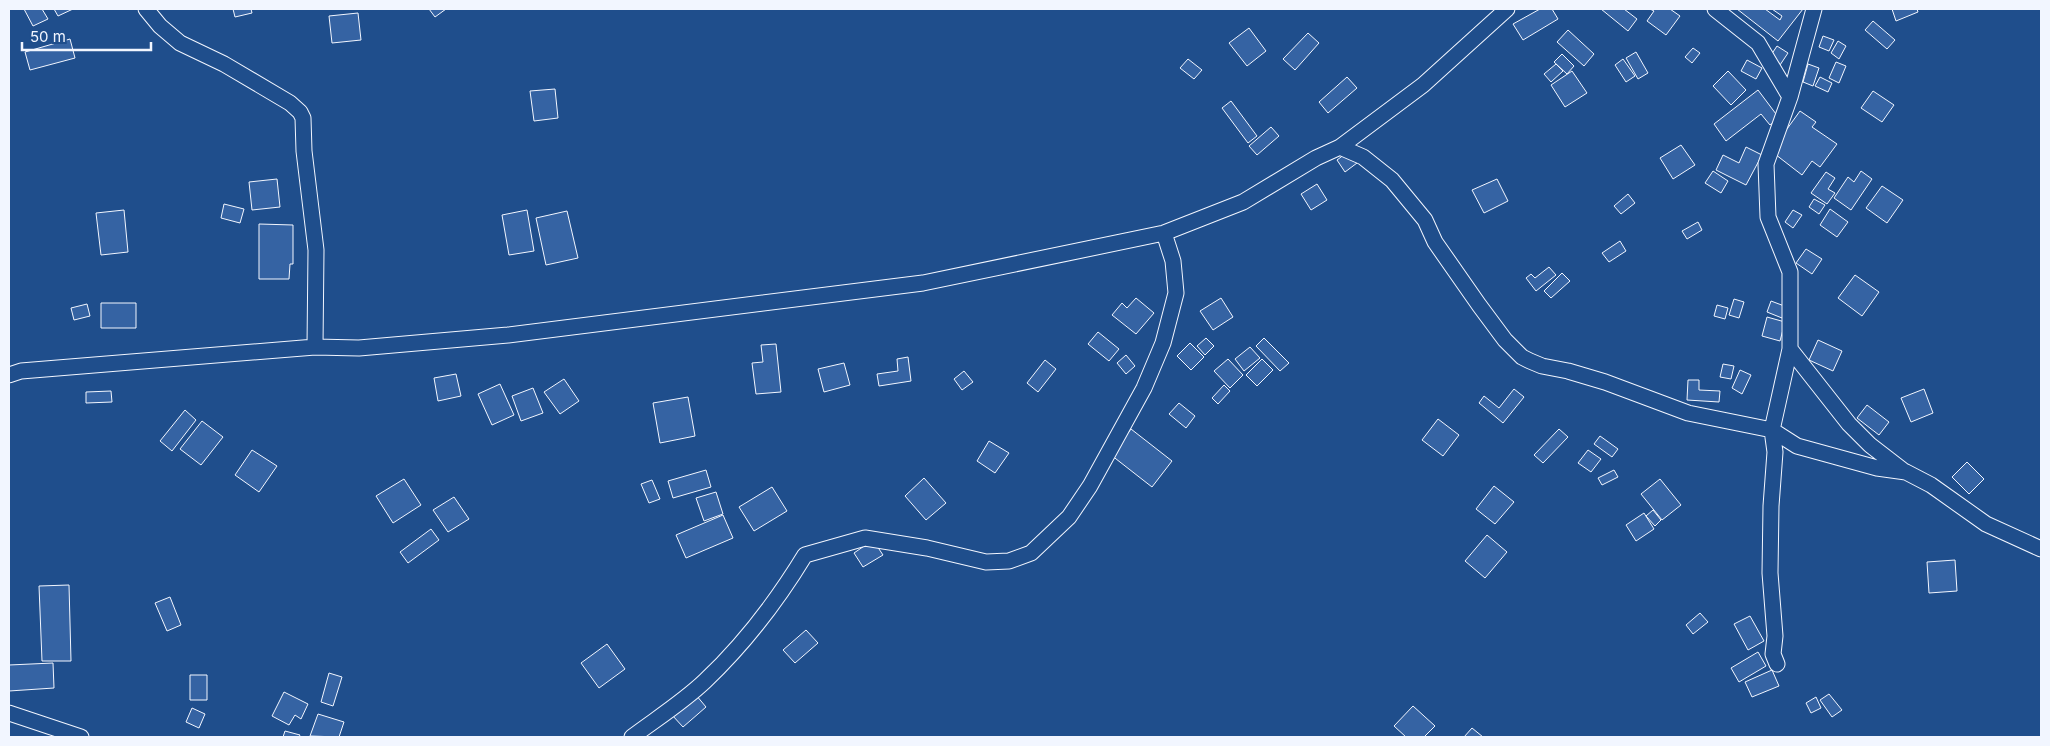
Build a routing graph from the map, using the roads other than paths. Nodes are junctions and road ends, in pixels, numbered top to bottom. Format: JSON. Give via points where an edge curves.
{"nodes":[{"id":1,"x":146,"y":9,"type":"edge"},
{"id":2,"x":1507,"y":9,"type":"edge"},
{"id":3,"x":1714,"y":9,"type":"edge"},
{"id":4,"x":1814,"y":9,"type":"edge"},
{"id":5,"x":1790,"y":97,"type":"junction"},
{"id":6,"x":1340,"y":147,"type":"junction"},
{"id":7,"x":1164,"y":233,"type":"junction"},
{"id":8,"x":315,"y":347,"type":"junction"},
{"id":9,"x":1790,"y":349,"type":"junction"},
{"id":10,"x":9,"y":375,"type":"edge"},
{"id":11,"x":1772,"y":430,"type":"junction"},
{"id":12,"x":1906,"y":472,"type":"junction"},
{"id":13,"x":2041,"y":549,"type":"edge"},
{"id":14,"x":1777,"y":664,"type":"dead end"},
{"id":15,"x":9,"y":713,"type":"edge"},
{"id":16,"x":82,"y":737,"type":"edge"},
{"id":17,"x":632,"y":737,"type":"edge"}],
"edges":[{"from":1,"to":8,"type":"street","via":[[180,43],[290,103],[303,118],[316,250]]},
{"from":2,"to":6,"type":"street","via":[[1423,85]]},
{"from":3,"to":5,"type":"street","via":[[1758,43]]},
{"from":4,"to":5,"type":"street"},
{"from":5,"to":9,"type":"street","via":[[1766,164],[1768,216],[1790,272]]},
{"from":6,"to":7,"type":"street","via":[[1243,202]]},
{"from":6,"to":11,"type":"street","via":[[1363,158],[1392,180],[1425,220],[1435,242],[1479,305],[1522,357],[1542,366],[1605,382],[1688,413]]},
{"from":7,"to":8,"type":"street","via":[[922,283],[508,335],[359,348]]},
{"from":7,"to":17,"type":"street","via":[[1173,261],[1176,293],[1163,343],[1144,388],[1070,517],[1031,553],[1009,561],[986,562],[865,538],[805,555],[746,638],[705,681]]},
{"from":8,"to":10,"type":"street","via":[[20,371]]},
{"from":9,"to":11,"type":"street"},
{"from":9,"to":12,"type":"street","via":[[1848,424]]},
{"from":11,"to":12,"type":"street","via":[[1797,446],[1877,468]]},
{"from":11,"to":14,"type":"street","via":[[1775,452],[1770,573],[1775,636],[1773,654]]},
{"from":12,"to":13,"type":"street","via":[[1931,485],[1986,524]]},
{"from":15,"to":16,"type":"street"}]}
